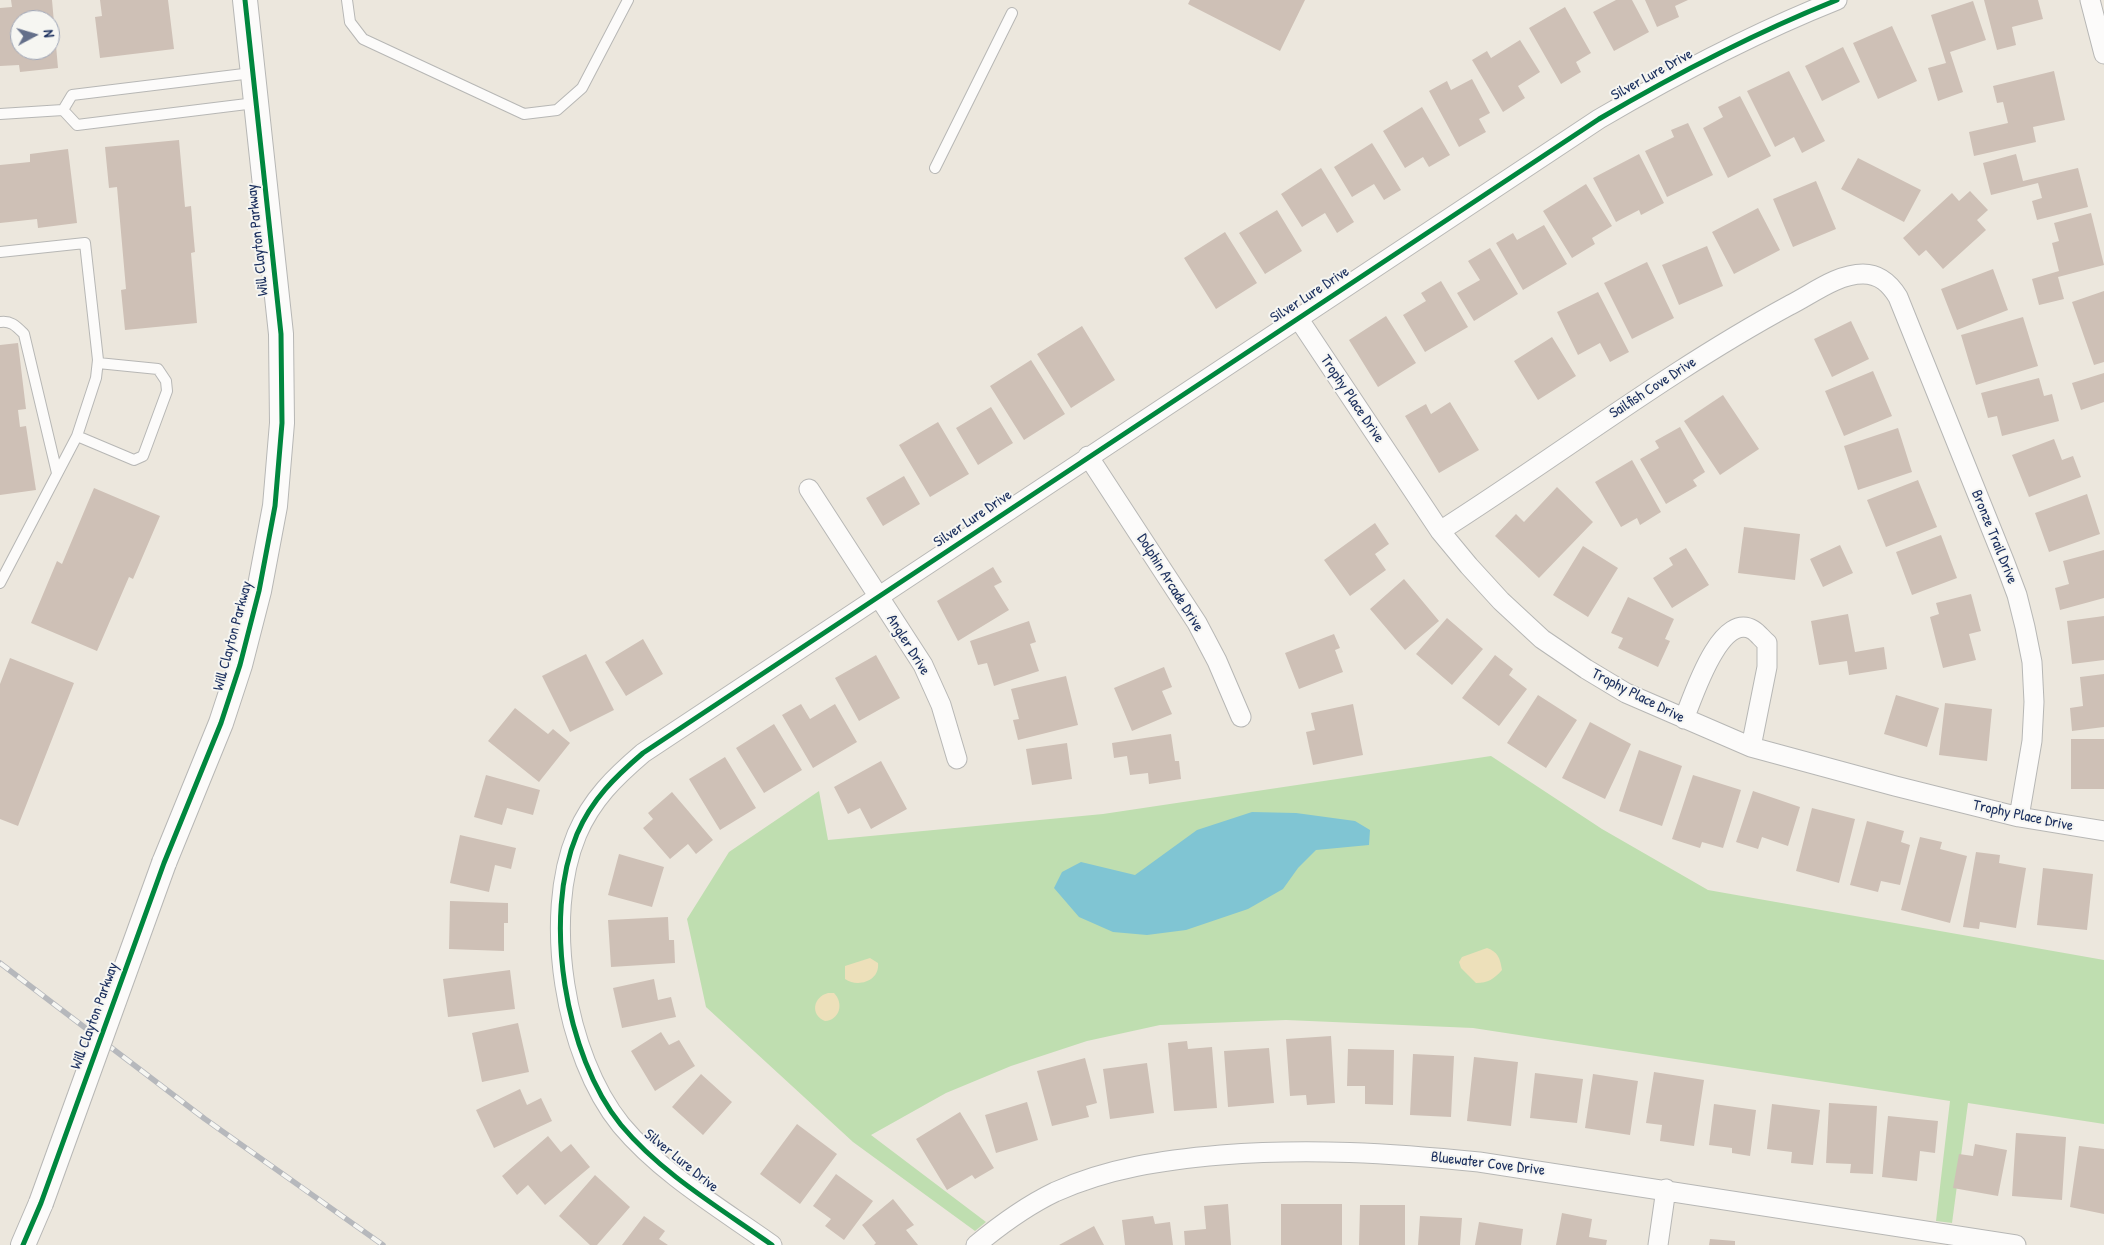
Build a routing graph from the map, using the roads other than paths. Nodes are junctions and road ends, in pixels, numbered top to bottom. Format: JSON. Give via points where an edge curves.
{"nodes":[{"id":1,"x":245,"y":0,"type":"edge"},
{"id":2,"x":347,"y":0,"type":"edge"},
{"id":3,"x":628,"y":0,"type":"edge"},
{"id":4,"x":1837,"y":0,"type":"edge"},
{"id":5,"x":2090,"y":0,"type":"edge"},
{"id":6,"x":1012,"y":13,"type":"dead end"},
{"id":7,"x":2104,"y":54,"type":"edge"},
{"id":8,"x":252,"y":73,"type":"junction"},
{"id":9,"x":255,"y":102,"type":"junction"},
{"id":10,"x":63,"y":110,"type":"junction"},
{"id":11,"x":0,"y":114,"type":"edge"},
{"id":12,"x":935,"y":168,"type":"dead end"},
{"id":13,"x":0,"y":252,"type":"edge"},
{"id":14,"x":1879,"y":277,"type":"joint"},
{"id":15,"x":1298,"y":318,"type":"junction"},
{"id":16,"x":0,"y":322,"type":"edge"},
{"id":17,"x":98,"y":363,"type":"junction"},
{"id":18,"x":77,"y":436,"type":"junction"},
{"id":19,"x":1088,"y":456,"type":"junction"},
{"id":20,"x":57,"y":473,"type":"junction"},
{"id":21,"x":809,"y":489,"type":"dead end"},
{"id":22,"x":1440,"y":531,"type":"junction"},
{"id":23,"x":0,"y":583,"type":"edge"},
{"id":24,"x":878,"y":597,"type":"junction"},
{"id":25,"x":1241,"y":717,"type":"dead end"},
{"id":26,"x":1684,"y":719,"type":"junction"},
{"id":27,"x":1751,"y":747,"type":"junction"},
{"id":28,"x":957,"y":759,"type":"dead end"},
{"id":29,"x":2019,"y":817,"type":"junction"},
{"id":30,"x":2104,"y":831,"type":"edge"},
{"id":31,"x":1666,"y":1190,"type":"junction"},
{"id":32,"x":23,"y":1245,"type":"edge"},
{"id":33,"x":772,"y":1245,"type":"edge"},
{"id":34,"x":976,"y":1245,"type":"edge"},
{"id":35,"x":1658,"y":1245,"type":"edge"},
{"id":36,"x":2016,"y":1245,"type":"edge"}],
"edges":[{"from":1,"to":8,"type":"street","name":"Will Clayton Parkway"},
{"from":2,"to":3,"type":"lane","via":[[350,22],[363,39],[524,114],[557,110],[582,88]]},
{"from":4,"to":15,"type":"street","name":"Silver Lure Drive","via":[[1779,23],[1688,68],[1599,119]]},
{"from":5,"to":7,"type":"street"},
{"from":6,"to":12,"type":"lane"},
{"from":8,"to":9,"type":"street","name":"Will Clayton Parkway"},
{"from":8,"to":10,"type":"lane","via":[[72,95]]},
{"from":9,"to":10,"type":"lane","via":[[77,125]]},
{"from":9,"to":32,"type":"street","name":"Will Clayton Parkway","bridge":true,"via":[[281,334],[282,422],[275,506],[259,591],[221,723],[164,864]]},
{"from":10,"to":11,"type":"lane"},
{"from":13,"to":17,"type":"lane","via":[[86,243]]},
{"from":14,"to":22,"type":"street","name":"Sailfish Cove Drive","via":[[1863,274],[1840,278],[1753,325],[1645,393]]},
{"from":14,"to":29,"type":"street","name":"Bronze Trail Drive","via":[[1890,284],[1898,298],[2019,603],[2032,662],[2034,702],[2032,741]]},
{"from":15,"to":19,"type":"street","name":"Silver Lure Drive"},
{"from":15,"to":22,"type":"street","name":"Trophy Place Drive"},
{"from":16,"to":20,"type":"lane","via":[[15,325],[24,334]]},
{"from":17,"to":18,"type":"lane"},
{"from":17,"to":18,"type":"lane","via":[[158,369],[166,381],[167,391],[143,456],[134,460]]},
{"from":18,"to":20,"type":"lane"},
{"from":19,"to":24,"type":"street","name":"Silver Lure Drive"},
{"from":19,"to":25,"type":"street","name":"Dolphin Arcade Drive","via":[[1197,623]]},
{"from":20,"to":23,"type":"lane"},
{"from":21,"to":24,"type":"street","name":"Angler Drive"},
{"from":22,"to":26,"type":"street","name":"Trophy Place Drive","via":[[1500,601],[1542,639],[1626,693]]},
{"from":24,"to":28,"type":"street","name":"Angler Drive","via":[[923,665],[941,706]]},
{"from":24,"to":33,"type":"street","name":"Silver Lure Drive","via":[[643,753],[614,778],[593,805],[577,834],[567,864],[561,899],[563,968],[568,1002],[583,1057],[601,1095],[620,1124],[643,1149]]},
{"from":26,"to":27,"type":"street","name":"Trophy Place Drive"},
{"from":26,"to":27,"type":"street","via":[[1710,655],[1722,638],[1738,628],[1752,629],[1767,643],[1767,667]]},
{"from":27,"to":29,"type":"street","name":"Trophy Place Drive"},
{"from":29,"to":30,"type":"street","name":"Trophy Place Drive"},
{"from":31,"to":34,"type":"street","name":"Bluewater Cove Drive","via":[[1405,1154],[1327,1150],[1244,1153],[1130,1166],[1089,1178],[1018,1213]]},
{"from":31,"to":35,"type":"street"},
{"from":31,"to":36,"type":"street","name":"Bluewater Cove Drive"}]}
